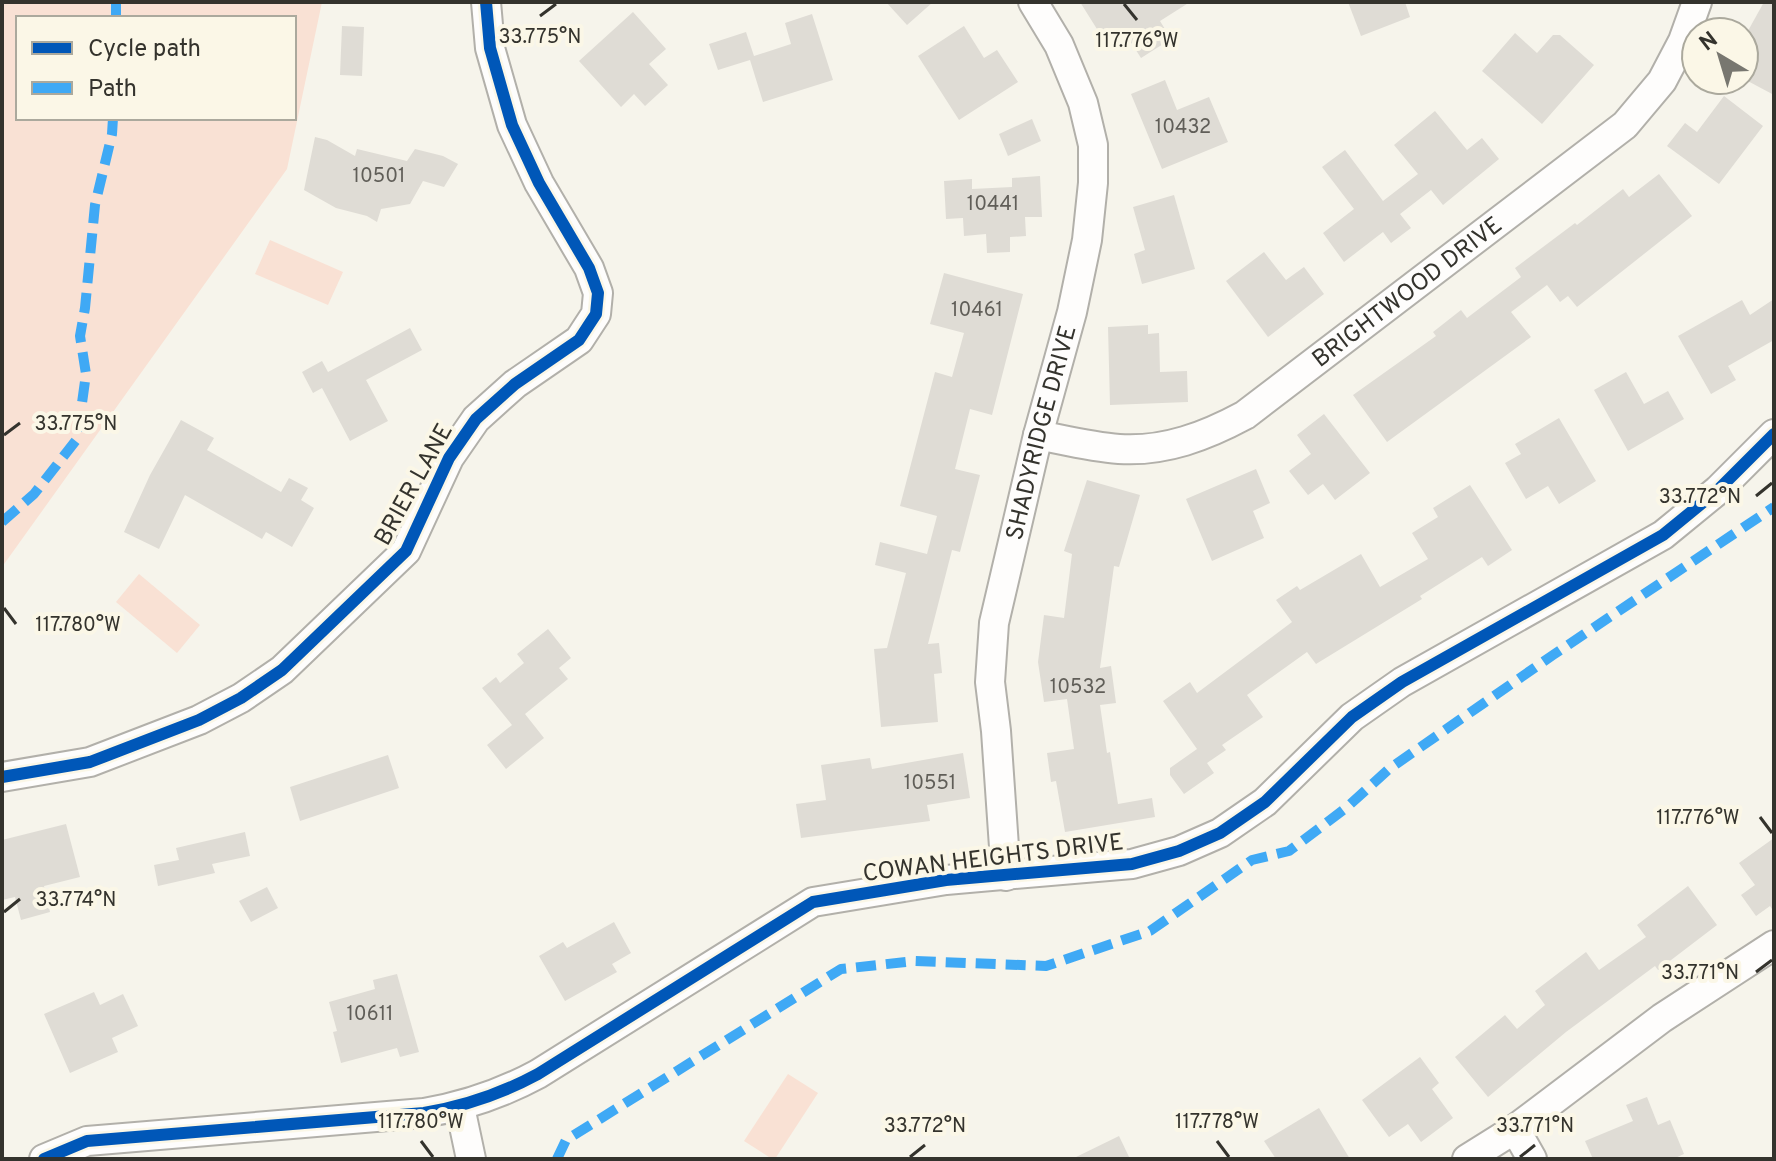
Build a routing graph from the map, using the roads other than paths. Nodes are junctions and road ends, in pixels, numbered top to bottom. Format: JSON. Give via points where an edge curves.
{"nodes":[{"id":1,"x":486,"y":2,"type":"edge"},
{"id":2,"x":1033,"y":2,"type":"edge"},
{"id":3,"x":1697,"y":2,"type":"edge"},
{"id":4,"x":1774,"y":434,"type":"edge"},
{"id":5,"x":1038,"y":435,"type":"junction"},
{"id":6,"x":2,"y":777,"type":"edge"},
{"id":7,"x":1006,"y":876,"type":"junction"},
{"id":8,"x":1774,"y":945,"type":"edge"},
{"id":9,"x":460,"y":1107,"type":"junction"},
{"id":10,"x":1515,"y":1129,"type":"junction"},
{"id":11,"x":44,"y":1159,"type":"edge"},
{"id":12,"x":471,"y":1159,"type":"edge"},
{"id":13,"x":1467,"y":1159,"type":"edge"},
{"id":14,"x":1532,"y":1159,"type":"edge"}],
"edges":[{"from":1,"to":6,"type":"street","name":"BRIER LANE","via":[[490,48],[512,125],[589,268],[598,293],[596,314],[579,340],[515,384],[476,419],[449,458],[406,551],[282,670],[199,720],[90,762]]},
{"from":2,"to":5,"type":"street","name":"SHADYRIDGE DRIVE","via":[[1059,45],[1083,103],[1093,145],[1087,240]]},
{"from":3,"to":5,"type":"street","name":"BRIGHTWOOD DRIVE","via":[[1662,81],[1625,125],[1245,415],[1207,435],[1168,446],[1120,449]]},
{"from":4,"to":7,"type":"street","name":"COWAN HEIGHTS DRIVE","via":[[1672,529],[1402,682],[1352,717],[1265,802],[1220,833],[1132,864]]},
{"from":5,"to":7,"type":"street","name":"SHADYRIDGE DRIVE","via":[[994,623],[990,682]]},
{"from":7,"to":9,"type":"street","name":"COWAN HEIGHTS DRIVE","via":[[946,880],[813,902],[538,1074]]},
{"from":8,"to":10,"type":"street","via":[[1662,1018]]},
{"from":9,"to":11,"type":"street","name":"COWAN HEIGHTS DRIVE","via":[[87,1141]]},
{"from":9,"to":12,"type":"street"},
{"from":10,"to":13,"type":"street"},
{"from":10,"to":14,"type":"street"}]}
